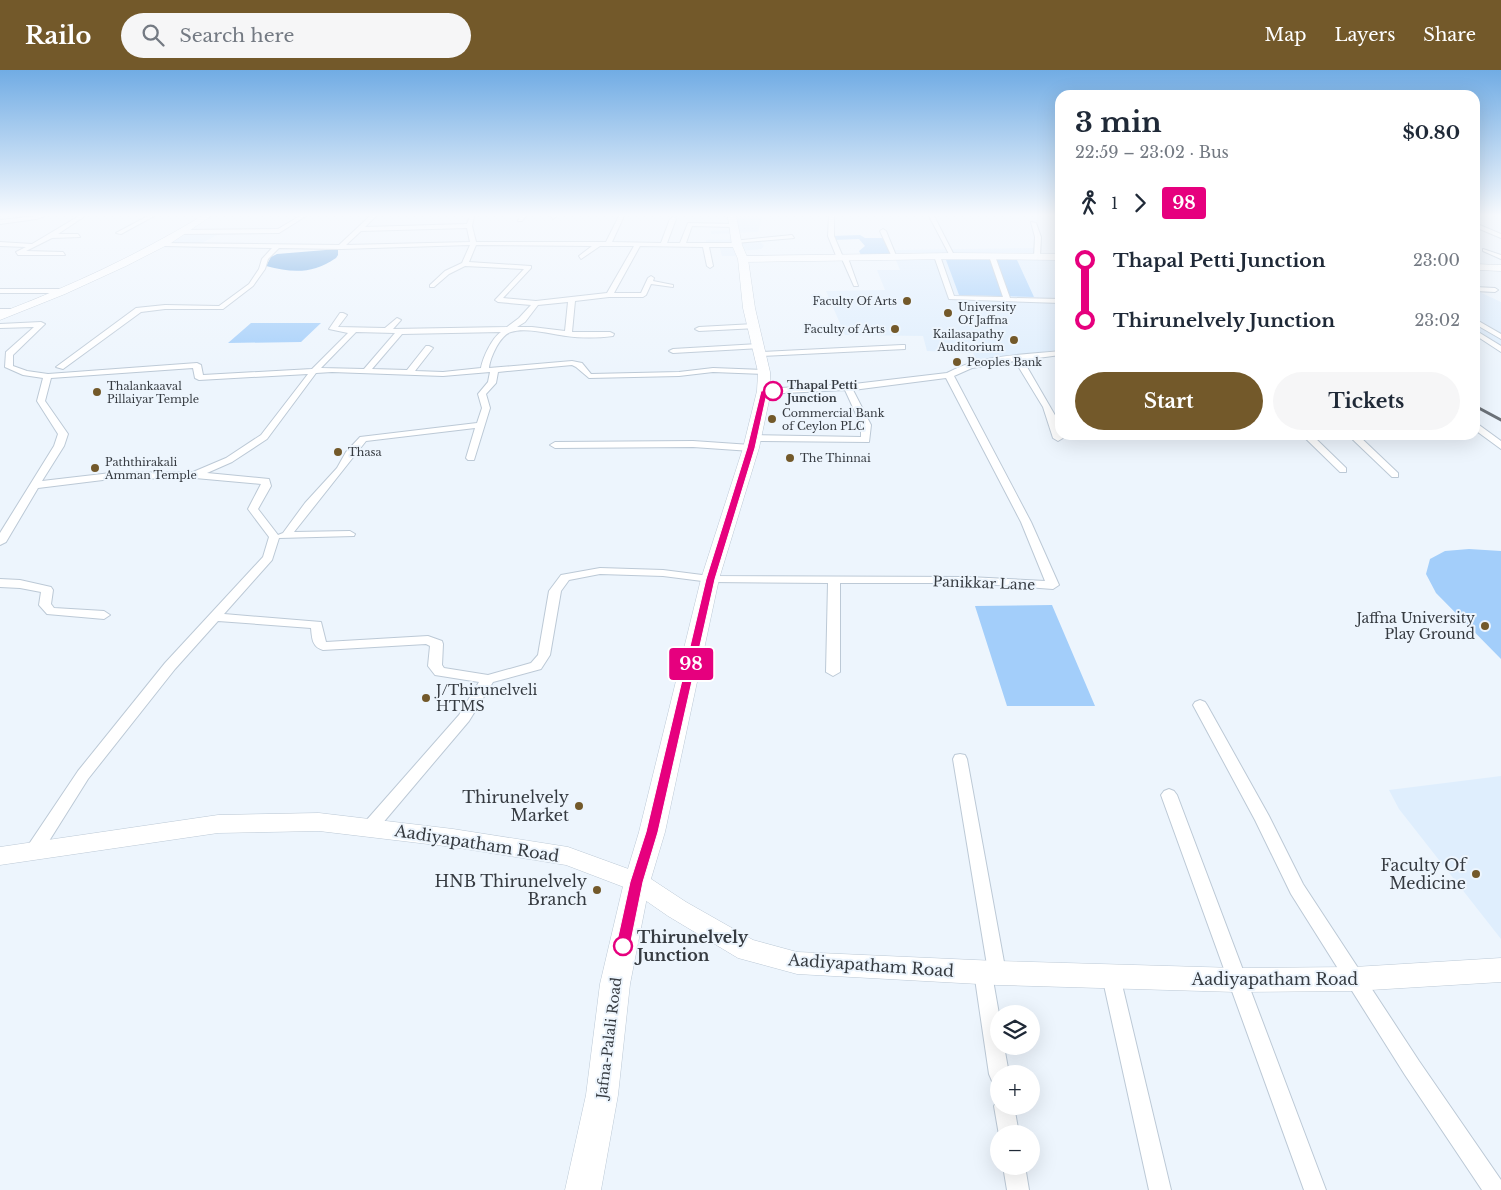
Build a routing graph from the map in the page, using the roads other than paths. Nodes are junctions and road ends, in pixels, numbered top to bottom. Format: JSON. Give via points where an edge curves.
{"nodes":[{"id":1,"x":111,"y":268,"type":"edge"},
{"id":2,"x":262,"y":268,"type":"edge"},
{"id":3,"x":452,"y":268,"type":"edge"},
{"id":4,"x":528,"y":268,"type":"edge"},
{"id":5,"x":625,"y":268,"type":"edge"},
{"id":6,"x":742,"y":268,"type":"edge"},
{"id":7,"x":847,"y":268,"type":"edge"},
{"id":8,"x":941,"y":268,"type":"edge"},
{"id":9,"x":996,"y":268,"type":"edge"},
{"id":10,"x":856,"y":285,"type":"dead end"},
{"id":11,"x":432,"y":286,"type":"dead end"},
{"id":12,"x":671,"y":286,"type":"dead end"},
{"id":13,"x":1480,"y":289,"type":"edge"},
{"id":14,"x":1495,"y":290,"type":"dead end"},
{"id":15,"x":0,"y":291,"type":"edge"},
{"id":16,"x":64,"y":291,"type":"junction"},
{"id":17,"x":609,"y":295,"type":"junction"},
{"id":18,"x":572,"y":298,"type":"junction"},
{"id":19,"x":1007,"y":299,"type":"junction"},
{"id":20,"x":1055,"y":301,"type":"edge"},
{"id":21,"x":536,"y":302,"type":"junction"},
{"id":22,"x":0,"y":311,"type":"edge"},
{"id":23,"x":12,"y":311,"type":"junction"},
{"id":24,"x":343,"y":315,"type":"dead end"},
{"id":25,"x":0,"y":317,"type":"edge"},
{"id":26,"x":397,"y":320,"type":"dead end"},
{"id":27,"x":1480,"y":324,"type":"edge"},
{"id":28,"x":0,"y":326,"type":"edge"},
{"id":29,"x":509,"y":329,"type":"junction"},
{"id":30,"x":699,"y":329,"type":"dead end"},
{"id":31,"x":347,"y":330,"type":"junction"},
{"id":32,"x":387,"y":330,"type":"junction"},
{"id":33,"x":400,"y":332,"type":"junction"},
{"id":34,"x":568,"y":334,"type":"junction"},
{"id":35,"x":610,"y":334,"type":"dead end"},
{"id":36,"x":1480,"y":335,"type":"edge"},
{"id":37,"x":1501,"y":337,"type":"edge"},
{"id":38,"x":1485,"y":338,"type":"junction"},
{"id":39,"x":1480,"y":339,"type":"edge"},
{"id":40,"x":902,"y":347,"type":"dead end"},
{"id":41,"x":429,"y":348,"type":"dead end"},
{"id":42,"x":1501,"y":350,"type":"edge"},
{"id":43,"x":673,"y":351,"type":"dead end"},
{"id":44,"x":1055,"y":354,"type":"edge"},
{"id":45,"x":760,"y":358,"type":"junction"},
{"id":46,"x":1018,"y":359,"type":"junction"},
{"id":47,"x":60,"y":367,"type":"dead end"},
{"id":48,"x":314,"y":371,"type":"junction"},
{"id":49,"x":366,"y":371,"type":"junction"},
{"id":50,"x":490,"y":371,"type":"junction"},
{"id":51,"x":409,"y":373,"type":"junction"},
{"id":52,"x":949,"y":375,"type":"junction"},
{"id":53,"x":48,"y":376,"type":"junction"},
{"id":54,"x":848,"y":388,"type":"junction"},
{"id":55,"x":482,"y":424,"type":"junction"},
{"id":56,"x":1055,"y":424,"type":"edge"},
{"id":57,"x":1480,"y":429,"type":"edge"},
{"id":58,"x":1312,"y":440,"type":"edge"},
{"id":59,"x":1357,"y":440,"type":"edge"},
{"id":60,"x":752,"y":443,"type":"junction"},
{"id":61,"x":555,"y":445,"type":"dead end"},
{"id":62,"x":1501,"y":446,"type":"edge"},
{"id":63,"x":471,"y":458,"type":"dead end"},
{"id":64,"x":1342,"y":470,"type":"dead end"},
{"id":65,"x":195,"y":475,"type":"junction"},
{"id":66,"x":1395,"y":475,"type":"dead end"},
{"id":67,"x":35,"y":485,"type":"junction"},
{"id":68,"x":350,"y":534,"type":"dead end"},
{"id":69,"x":281,"y":536,"type":"junction"},
{"id":70,"x":0,"y":542,"type":"edge"},
{"id":71,"x":710,"y":579,"type":"junction"},
{"id":72,"x":834,"y":580,"type":"junction"},
{"id":73,"x":0,"y":584,"type":"edge"},
{"id":74,"x":104,"y":615,"type":"dead end"},
{"id":75,"x":216,"y":617,"type":"junction"},
{"id":76,"x":833,"y":672,"type":"dead end"},
{"id":77,"x":488,"y":679,"type":"junction"},
{"id":78,"x":1200,"y":705,"type":"dead end"},
{"id":79,"x":960,"y":759,"type":"dead end"},
{"id":80,"x":1169,"y":795,"type":"dead end"},
{"id":81,"x":370,"y":827,"type":"junction"},
{"id":82,"x":33,"y":852,"type":"junction"},
{"id":83,"x":0,"y":856,"type":"edge"},
{"id":84,"x":637,"y":882,"type":"junction"},
{"id":85,"x":1501,"y":970,"type":"edge"},
{"id":86,"x":990,"y":973,"type":"junction"},
{"id":87,"x":1111,"y":976,"type":"junction"},
{"id":88,"x":1354,"y":979,"type":"junction"},
{"id":89,"x":1236,"y":980,"type":"junction"},
{"id":90,"x":998,"y":1065,"type":"edge"},
{"id":91,"x":1016,"y":1175,"type":"edge"},
{"id":92,"x":583,"y":1190,"type":"edge"},
{"id":93,"x":1018,"y":1190,"type":"edge"},
{"id":94,"x":1160,"y":1190,"type":"edge"},
{"id":95,"x":1315,"y":1190,"type":"edge"},
{"id":96,"x":1495,"y":1190,"type":"edge"}],
"edges":[{"from":1,"to":16,"type":"street"},
{"from":2,"to":47,"type":"street","via":[[251,285],[221,308],[139,310]]},
{"from":3,"to":11,"type":"street"},
{"from":4,"to":21,"type":"street","via":[[498,300]]},
{"from":5,"to":17,"type":"street"},
{"from":6,"to":45,"type":"main road","name":"Jafna-Palali Road"},
{"from":7,"to":10,"type":"street"},
{"from":8,"to":19,"type":"street","via":[[951,298]]},
{"from":9,"to":19,"type":"street"},
{"from":12,"to":17,"type":"street","via":[[650,280],[643,295]]},
{"from":13,"to":14,"type":"street"},
{"from":15,"to":16,"type":"street"},
{"from":16,"to":23,"type":"street"},
{"from":16,"to":25,"type":"street"},
{"from":17,"to":18,"type":"street"},
{"from":18,"to":21,"type":"street"},
{"from":18,"to":34,"type":"street"},
{"from":19,"to":20,"type":"street"},
{"from":21,"to":29,"type":"street","via":[[522,320]]},
{"from":22,"to":23,"type":"street"},
{"from":23,"to":25,"type":"street"},
{"from":24,"to":31,"type":"street","via":[[333,329]]},
{"from":26,"to":32,"type":"street"},
{"from":27,"to":37,"type":"street"},
{"from":28,"to":53,"type":"street","via":[[41,324],[9,354],[9,367],[26,374]]},
{"from":29,"to":33,"type":"street"},
{"from":29,"to":34,"type":"street"},
{"from":29,"to":50,"type":"street","via":[[500,336],[486,362]]},
{"from":30,"to":45,"type":"street"},
{"from":31,"to":32,"type":"street"},
{"from":31,"to":48,"type":"street","via":[[352,333]]},
{"from":32,"to":33,"type":"street"},
{"from":33,"to":49,"type":"street"},
{"from":34,"to":35,"type":"street"},
{"from":36,"to":38,"type":"street"},
{"from":38,"to":39,"type":"street"},
{"from":38,"to":42,"type":"street"},
{"from":40,"to":45,"type":"street"},
{"from":41,"to":51,"type":"street"},
{"from":43,"to":45,"type":"street"},
{"from":44,"to":46,"type":"street"},
{"from":45,"to":50,"type":"street","via":[[713,370],[679,374],[589,376],[580,364],[572,363]]},
{"from":45,"to":54,"type":"street"},
{"from":45,"to":60,"type":"main road","name":"Jafna-Palali Road"},
{"from":46,"to":52,"type":"street","via":[[957,369]]},
{"from":46,"to":56,"type":"street"},
{"from":48,"to":49,"type":"street"},
{"from":48,"to":53,"type":"street","via":[[199,378],[197,365]]},
{"from":48,"to":65,"type":"street","via":[[264,437],[229,460]]},
{"from":49,"to":51,"type":"street"},
{"from":50,"to":51,"type":"street"},
{"from":50,"to":55,"type":"street","via":[[492,383],[482,394],[486,408]]},
{"from":52,"to":54,"type":"street"},
{"from":52,"to":72,"type":"street","name":"Panikkar Lane","via":[[1026,522],[1053,585],[969,580]]},
{"from":53,"to":67,"type":"street","via":[[41,401],[63,434]]},
{"from":54,"to":60,"type":"street","via":[[866,425],[866,440]]},
{"from":55,"to":63,"type":"street"},
{"from":55,"to":69,"type":"street","via":[[363,439],[341,469]]},
{"from":57,"to":62,"type":"street"},
{"from":58,"to":64,"type":"street"},
{"from":59,"to":66,"type":"street"},
{"from":60,"to":61,"type":"street"},
{"from":60,"to":71,"type":"main road","name":"Jafna-Palali Road"},
{"from":65,"to":67,"type":"street","via":[[111,476]]},
{"from":65,"to":69,"type":"street","via":[[265,481],[266,486],[253,509]]},
{"from":67,"to":70,"type":"street"},
{"from":68,"to":69,"type":"street"},
{"from":69,"to":75,"type":"street","via":[[268,558]]},
{"from":71,"to":72,"type":"street","name":"Panikkar Lane"},
{"from":71,"to":77,"type":"street","name":"Panikkar Lane","via":[[600,571],[565,577],[555,592],[544,655],[536,666]]},
{"from":71,"to":84,"type":"main road","name":"Jafna-Palali Road","via":[[652,832]]},
{"from":72,"to":76,"type":"street"},
{"from":73,"to":74,"type":"street","via":[[20,584],[47,590],[45,605],[50,611]]},
{"from":75,"to":77,"type":"street","via":[[317,625],[318,641],[323,646],[428,640],[437,644],[435,666],[440,672]]},
{"from":75,"to":82,"type":"street","via":[[170,666],[83,775]]},
{"from":77,"to":81,"type":"street","via":[[464,718]]},
{"from":78,"to":88,"type":"street","via":[[1298,889]]},
{"from":79,"to":86,"type":"street"},
{"from":80,"to":89,"type":"street"},
{"from":81,"to":82,"type":"street","name":"Aadiyapatham Road","via":[[320,822],[218,824]]},
{"from":81,"to":84,"type":"street","name":"Aadiyapatham Road","via":[[568,856]]},
{"from":82,"to":83,"type":"street","name":"Aadiyapatham Road"},
{"from":84,"to":86,"type":"street","name":"Aadiyapatham Road","via":[[747,950],[797,963]]},
{"from":84,"to":92,"type":"main road","name":"Jafna-Palali Road","via":[[615,984],[602,1095]]},
{"from":85,"to":88,"type":"street","name":"Aadiyapatham Road"},
{"from":86,"to":87,"type":"street","name":"Aadiyapatham Road"},
{"from":86,"to":90,"type":"street"},
{"from":87,"to":89,"type":"street","name":"Aadiyapatham Road"},
{"from":87,"to":94,"type":"street"},
{"from":88,"to":89,"type":"street","name":"Aadiyapatham Road"},
{"from":88,"to":96,"type":"street"},
{"from":89,"to":95,"type":"street"},
{"from":91,"to":93,"type":"street"}]}
